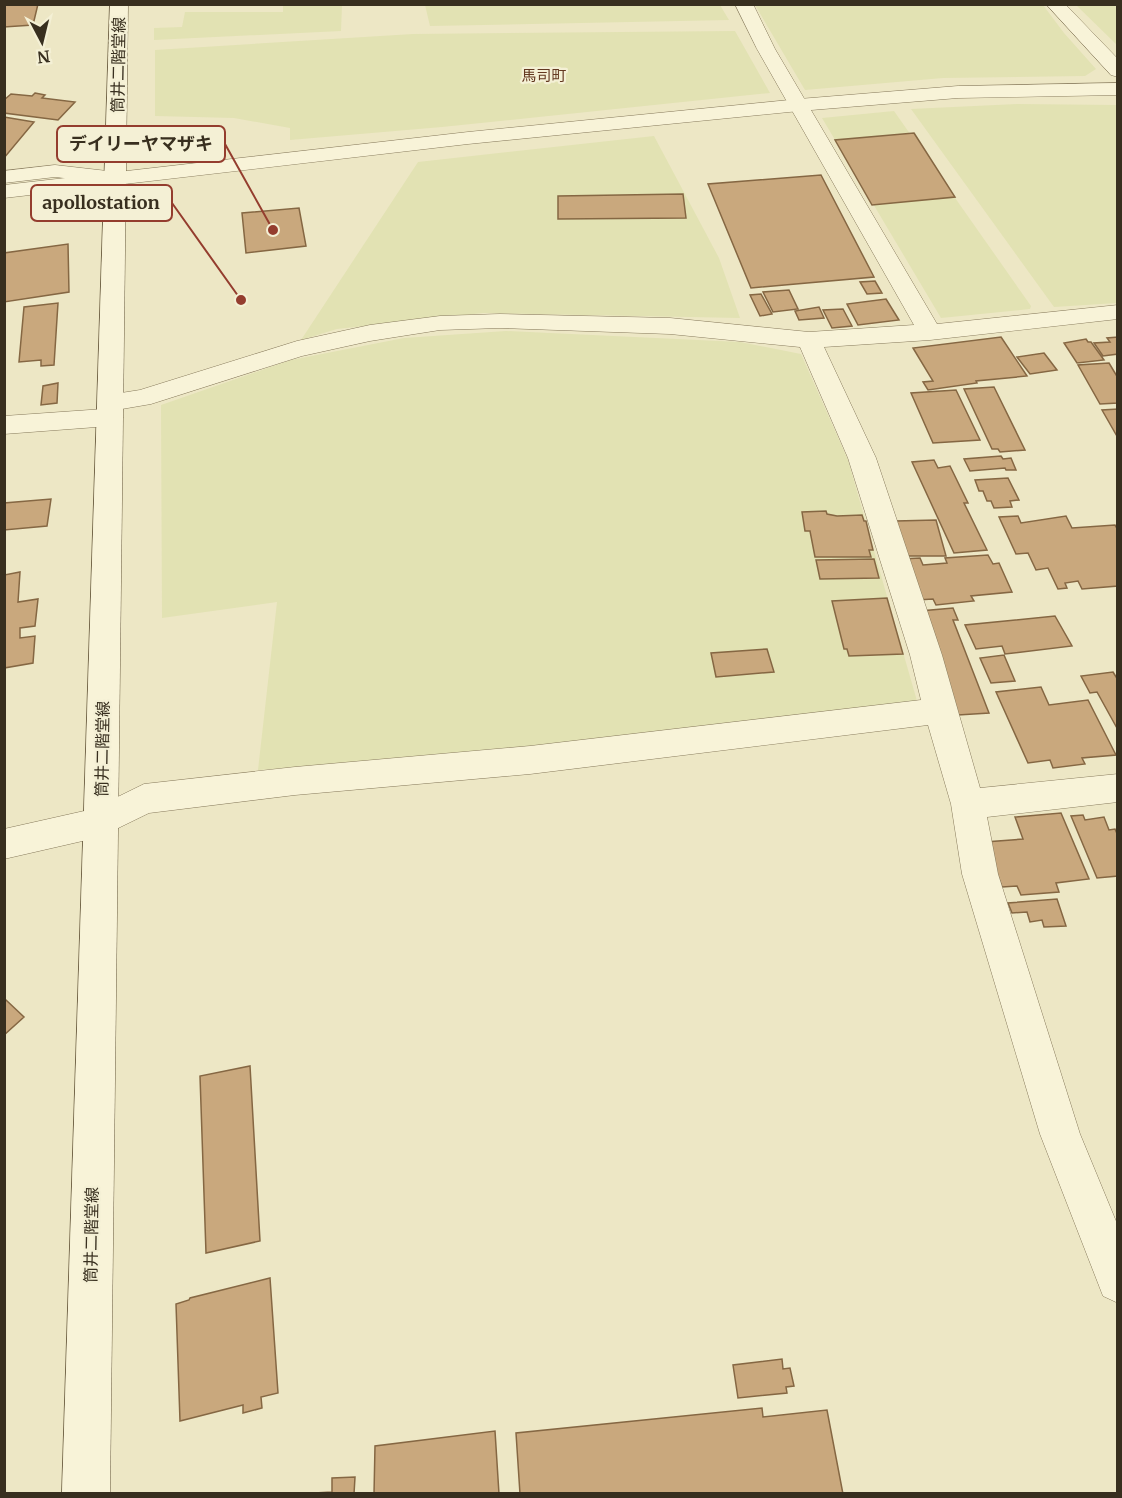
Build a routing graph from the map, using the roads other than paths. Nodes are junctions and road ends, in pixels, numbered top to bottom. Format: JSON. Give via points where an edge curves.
{"nodes":[{"id":1,"x":119,"y":4,"type":"edge"},
{"id":2,"x":744,"y":4,"type":"edge"},
{"id":3,"x":1055,"y":4,"type":"edge"},
{"id":4,"x":1118,"y":71,"type":"edge"},
{"id":5,"x":1118,"y":89,"type":"edge"},
{"id":6,"x":799,"y":105,"type":"junction"},
{"id":7,"x":4,"y":177,"type":"edge"},
{"id":8,"x":116,"y":178,"type":"junction"},
{"id":9,"x":4,"y":192,"type":"edge"},
{"id":10,"x":1118,"y":312,"type":"edge"},
{"id":11,"x":930,"y":332,"type":"junction"},
{"id":12,"x":809,"y":340,"type":"junction"},
{"id":13,"x":110,"y":409,"type":"junction"},
{"id":14,"x":4,"y":425,"type":"edge"},
{"id":15,"x":940,"y":711,"type":"junction"},
{"id":16,"x":1118,"y":788,"type":"edge"},
{"id":17,"x":968,"y":804,"type":"junction"},
{"id":18,"x":100,"y":822,"type":"junction"},
{"id":19,"x":4,"y":844,"type":"edge"},
{"id":20,"x":1118,"y":1281,"type":"edge"},
{"id":21,"x":86,"y":1494,"type":"edge"}],
"edges":[{"from":1,"to":8,"type":"street","name":"筒井二階堂線"},
{"from":2,"to":6,"type":"street"},
{"from":3,"to":4,"type":"street"},
{"from":5,"to":6,"type":"street","via":[[958,92]]},
{"from":6,"to":8,"type":"street"},
{"from":6,"to":11,"type":"street"},
{"from":7,"to":8,"type":"street","via":[[55,171]]},
{"from":8,"to":9,"type":"street"},
{"from":8,"to":13,"type":"street","name":"筒井二階堂線"},
{"from":10,"to":11,"type":"street"},
{"from":11,"to":12,"type":"street"},
{"from":12,"to":13,"type":"street","via":[[670,326],[440,323],[297,349]]},
{"from":12,"to":15,"type":"street","via":[[862,458],[926,655]]},
{"from":13,"to":14,"type":"street"},
{"from":13,"to":18,"type":"street","name":"筒井二階堂線"},
{"from":15,"to":17,"type":"street"},
{"from":15,"to":18,"type":"street","via":[[530,760],[144,799]]},
{"from":16,"to":17,"type":"street"},
{"from":17,"to":20,"type":"street","via":[[980,874],[1060,1134]]},
{"from":18,"to":19,"type":"street"},
{"from":18,"to":21,"type":"street","name":"筒井二階堂線"}]}
